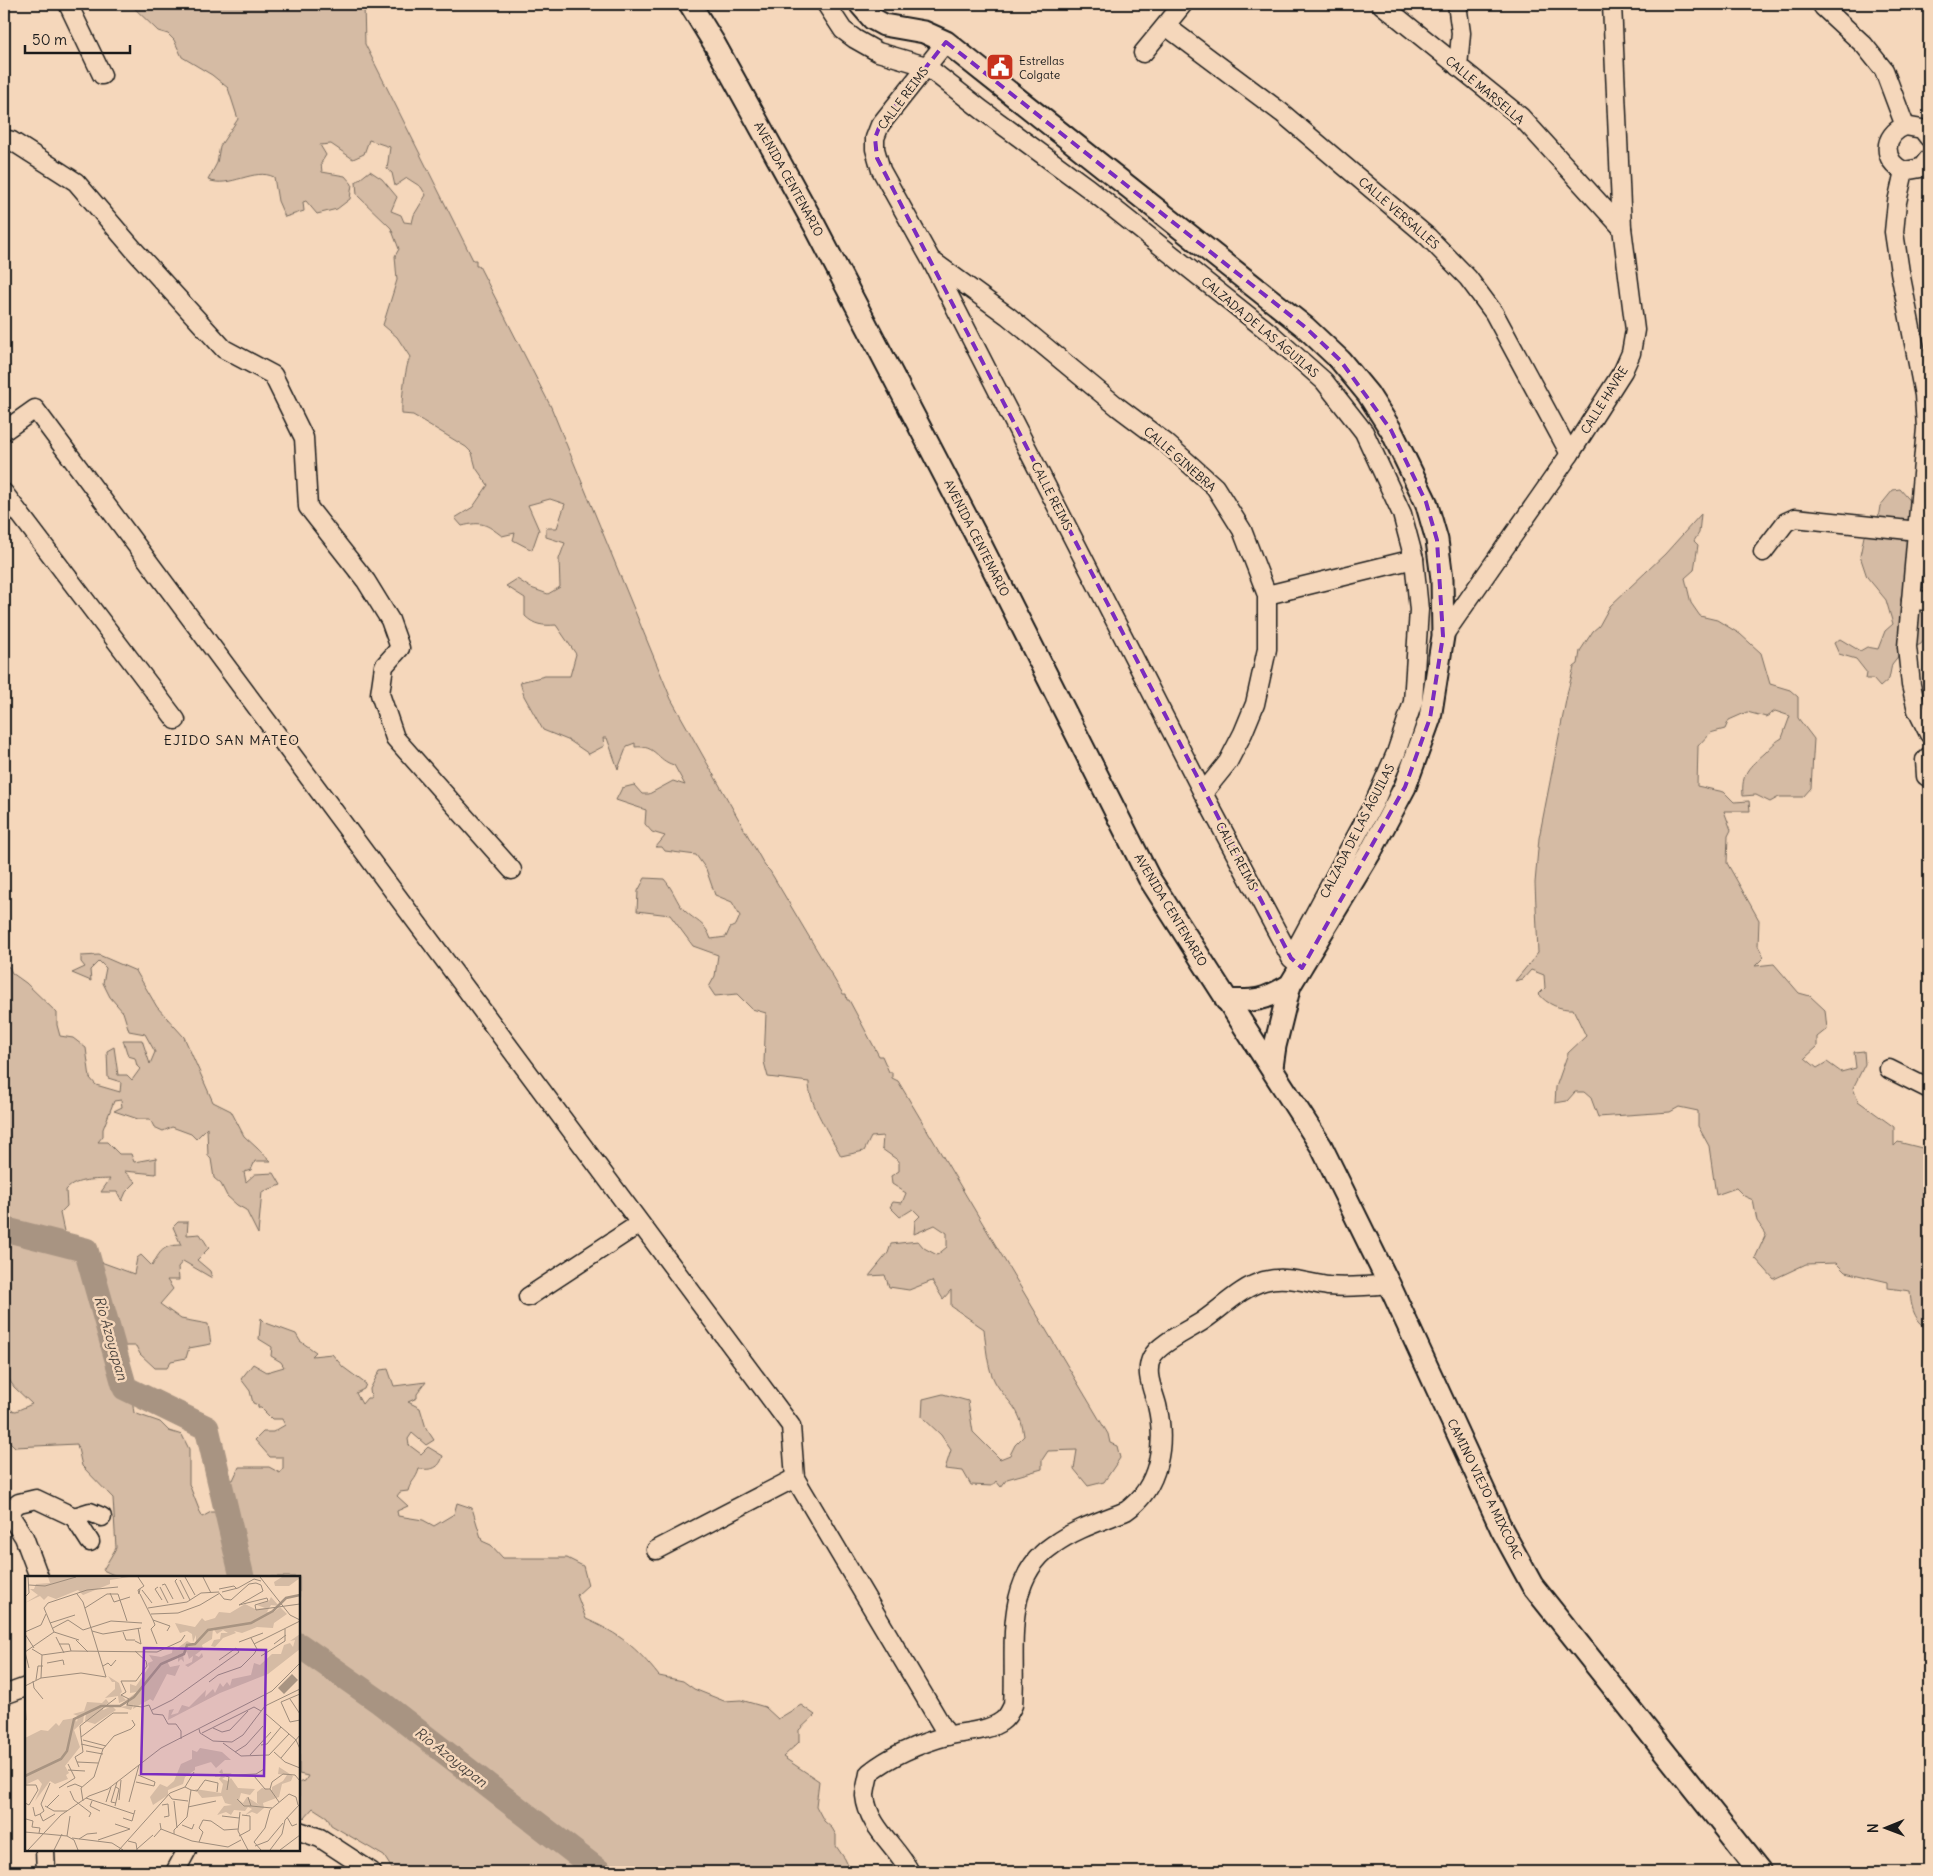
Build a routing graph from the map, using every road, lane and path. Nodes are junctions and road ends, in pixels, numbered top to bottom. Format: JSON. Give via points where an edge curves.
{"nodes":[{"id":1,"x":68,"y":4,"type":"edge"},
{"id":2,"x":690,"y":4,"type":"edge"},
{"id":3,"x":826,"y":4,"type":"edge"},
{"id":4,"x":860,"y":4,"type":"edge"},
{"id":5,"x":1183,"y":4,"type":"edge"},
{"id":6,"x":1381,"y":4,"type":"edge"},
{"id":7,"x":1457,"y":4,"type":"edge"},
{"id":8,"x":1612,"y":4,"type":"edge"},
{"id":9,"x":1823,"y":7,"type":"dead end"},
{"id":10,"x":1166,"y":26,"type":"junction"},
{"id":11,"x":946,"y":42,"type":"junction"},
{"id":12,"x":1143,"y":53,"type":"dead end"},
{"id":13,"x":926,"y":66,"type":"junction"},
{"id":14,"x":1458,"y":67,"type":"junction"},
{"id":15,"x":102,"y":75,"type":"dead end"},
{"id":16,"x":1921,"y":129,"type":"edge"},
{"id":17,"x":4,"y":139,"type":"edge"},
{"id":18,"x":1929,"y":159,"type":"edge"},
{"id":19,"x":1904,"y":170,"type":"junction"},
{"id":20,"x":1622,"y":228,"type":"junction"},
{"id":21,"x":932,"y":260,"type":"junction"},
{"id":22,"x":4,"y":431,"type":"edge"},
{"id":23,"x":1570,"y":454,"type":"junction"},
{"id":24,"x":4,"y":493,"type":"edge"},
{"id":25,"x":1918,"y":531,"type":"junction"},
{"id":26,"x":1763,"y":552,"type":"dead end"},
{"id":27,"x":1414,"y":559,"type":"junction"},
{"id":28,"x":1267,"y":595,"type":"junction"},
{"id":29,"x":1911,"y":600,"type":"junction"},
{"id":30,"x":1929,"y":601,"type":"edge"},
{"id":31,"x":1443,"y":636,"type":"junction"},
{"id":32,"x":176,"y":720,"type":"dead end"},
{"id":33,"x":1929,"y":734,"type":"edge"},
{"id":34,"x":1929,"y":756,"type":"edge"},
{"id":35,"x":1929,"y":778,"type":"edge"},
{"id":36,"x":1203,"y":793,"type":"junction"},
{"id":37,"x":512,"y":870,"type":"dead end"},
{"id":38,"x":1297,"y":963,"type":"junction"},
{"id":39,"x":1290,"y":985,"type":"junction"},
{"id":40,"x":1226,"y":1000,"type":"junction"},
{"id":41,"x":1272,"y":1067,"type":"junction"},
{"id":42,"x":1889,"y":1069,"type":"dead end"},
{"id":43,"x":1929,"y":1089,"type":"edge"},
{"id":44,"x":639,"y":1224,"type":"junction"},
{"id":45,"x":1389,"y":1284,"type":"junction"},
{"id":46,"x":528,"y":1297,"type":"dead end"},
{"id":47,"x":795,"y":1478,"type":"junction"},
{"id":48,"x":5,"y":1509,"type":"edge"},
{"id":49,"x":74,"y":1517,"type":"junction"},
{"id":50,"x":102,"y":1517,"type":"dead end"},
{"id":51,"x":90,"y":1542,"type":"dead end"},
{"id":52,"x":656,"y":1550,"type":"dead end"},
{"id":53,"x":39,"y":1576,"type":"edge"},
{"id":54,"x":25,"y":1687,"type":"edge"},
{"id":55,"x":4,"y":1694,"type":"edge"},
{"id":56,"x":948,"y":1736,"type":"junction"},
{"id":57,"x":300,"y":1831,"type":"edge"},
{"id":58,"x":45,"y":1851,"type":"edge"},
{"id":59,"x":186,"y":1851,"type":"edge"},
{"id":60,"x":46,"y":1872,"type":"edge"},
{"id":61,"x":175,"y":1872,"type":"edge"},
{"id":62,"x":372,"y":1872,"type":"edge"},
{"id":63,"x":910,"y":1872,"type":"edge"},
{"id":64,"x":1760,"y":1872,"type":"edge"}],
"edges":[{"from":1,"to":15,"type":"street"},
{"from":2,"to":40,"type":"main road","name":"AVENIDA CENTENARIO","via":[[819,234],[1149,878]]},
{"from":3,"to":13,"type":"street","name":"CALZADA DE LAS ÁGUILAS","via":[[843,30],[855,39],[878,52]]},
{"from":4,"to":11,"type":"main road","name":"CALZADA DE LAS ÁGUILAS","via":[[873,19],[884,24],[924,32]]},
{"from":5,"to":10,"type":"street"},
{"from":6,"to":14,"type":"street","name":"CALLE MARSELLA"},
{"from":7,"to":14,"type":"street","via":[[1461,32]]},
{"from":8,"to":20,"type":"street","name":"CALLE HAVRE"},
{"from":9,"to":16,"type":"street","via":[[1864,45],[1884,70]]},
{"from":10,"to":12,"type":"street"},
{"from":10,"to":23,"type":"street","name":"CALLE VERSALLES","via":[[1282,113],[1428,237],[1468,278],[1494,313]]},
{"from":11,"to":13,"type":"street","name":"CALLE REIMS"},
{"from":11,"to":31,"type":"main road","name":"CALZADA DE LAS ÁGUILAS","via":[[1298,322],[1340,360],[1368,394],[1391,430],[1426,502],[1437,540],[1442,579]]},
{"from":13,"to":21,"type":"street","name":"CALLE REIMS","via":[[880,125],[875,149],[881,170]]},
{"from":13,"to":27,"type":"street","name":"CALZADA DE LAS ÁGUILAS","via":[[1096,194],[1270,333],[1324,381],[1364,432],[1402,514]]},
{"from":14,"to":20,"type":"street","name":"CALLE MARSELLA","via":[[1521,117]]},
{"from":16,"to":19,"type":"street","via":[[1892,134],[1887,148],[1892,162]]},
{"from":17,"to":37,"type":"street","via":[[76,182],[224,349],[273,375],[304,438],[308,507],[366,581],[390,620],[400,648],[384,666],[380,694],[395,738]]},
{"from":18,"to":19,"type":"street","via":[[1921,168]]},
{"from":19,"to":25,"type":"street","via":[[1894,232],[1924,395],[1926,428]]},
{"from":20,"to":23,"type":"street","name":"CALLE HAVRE","via":[[1635,330],[1631,354]]},
{"from":21,"to":28,"type":"street","name":"CALLE GINEBRA","via":[[1008,316],[1166,443],[1215,487],[1242,530]]},
{"from":21,"to":36,"type":"street","name":"CALLE REIMS"},
{"from":22,"to":44,"type":"street","via":[[35,409]]},
{"from":23,"to":31,"type":"street","name":"CALLE HAVRE"},
{"from":24,"to":32,"type":"street"},
{"from":25,"to":26,"type":"street","via":[[1795,518],[1786,522]]},
{"from":25,"to":29,"type":"street"},
{"from":27,"to":28,"type":"street"},
{"from":27,"to":38,"type":"street","name":"CALZADA DE LAS ÁGUILAS","via":[[1419,610],[1413,702],[1375,801]]},
{"from":28,"to":36,"type":"street","name":"CALLE GINEBRA","via":[[1267,649],[1255,704],[1228,762]]},
{"from":29,"to":30,"type":"street"},
{"from":29,"to":33,"type":"street","via":[[1907,646],[1911,685],[1917,710]]},
{"from":31,"to":38,"type":"main road","name":"CALZADA DE LAS ÁGUILAS","via":[[1430,718],[1406,787],[1371,851]]},
{"from":34,"to":35,"type":"street","via":[[1925,760]]},
{"from":36,"to":38,"type":"street","name":"CALLE REIMS"},
{"from":38,"to":39,"type":"main road","name":"CALZADA DE LAS ÁGUILAS"},
{"from":39,"to":40,"type":"main road","name":"CALZADA DE LAS ÁGUILAS","via":[[1261,1000]]},
{"from":39,"to":41,"type":"main road","name":"CALZADA DE LAS ÁGUILAS"},
{"from":40,"to":41,"type":"main road","name":"AVENIDA CENTENARIO"},
{"from":41,"to":45,"type":"main road","name":"CAMINO VIEJO A MIXCOAC","via":[[1322,1146]]},
{"from":42,"to":43,"type":"street"},
{"from":44,"to":46,"type":"street"},
{"from":44,"to":47,"type":"street","via":[[791,1426]]},
{"from":45,"to":56,"type":"street","via":[[1330,1286],[1290,1279],[1263,1281],[1250,1286],[1158,1349],[1152,1356],[1148,1373],[1162,1438],[1155,1474],[1135,1505],[1051,1545],[1030,1567],[1018,1596],[1014,1626],[1013,1705],[1009,1714],[1001,1722]]},
{"from":45,"to":64,"type":"main road","name":"CAMINO VIEJO A MIXCOAC","via":[[1502,1530],[1532,1585]]},
{"from":47,"to":52,"type":"street"},
{"from":47,"to":56,"type":"street"},
{"from":48,"to":49,"type":"street","via":[[36,1499]]},
{"from":48,"to":53,"type":"street","via":[[24,1537]]},
{"from":49,"to":50,"type":"street","via":[[90,1512]]},
{"from":49,"to":51,"type":"street"},
{"from":54,"to":55,"type":"street"},
{"from":56,"to":63,"type":"street","via":[[911,1748],[884,1761],[869,1773],[865,1795],[870,1815]]},
{"from":57,"to":62,"type":"street","via":[[320,1838]]},
{"from":58,"to":60,"type":"street"},
{"from":59,"to":61,"type":"street"}]}
